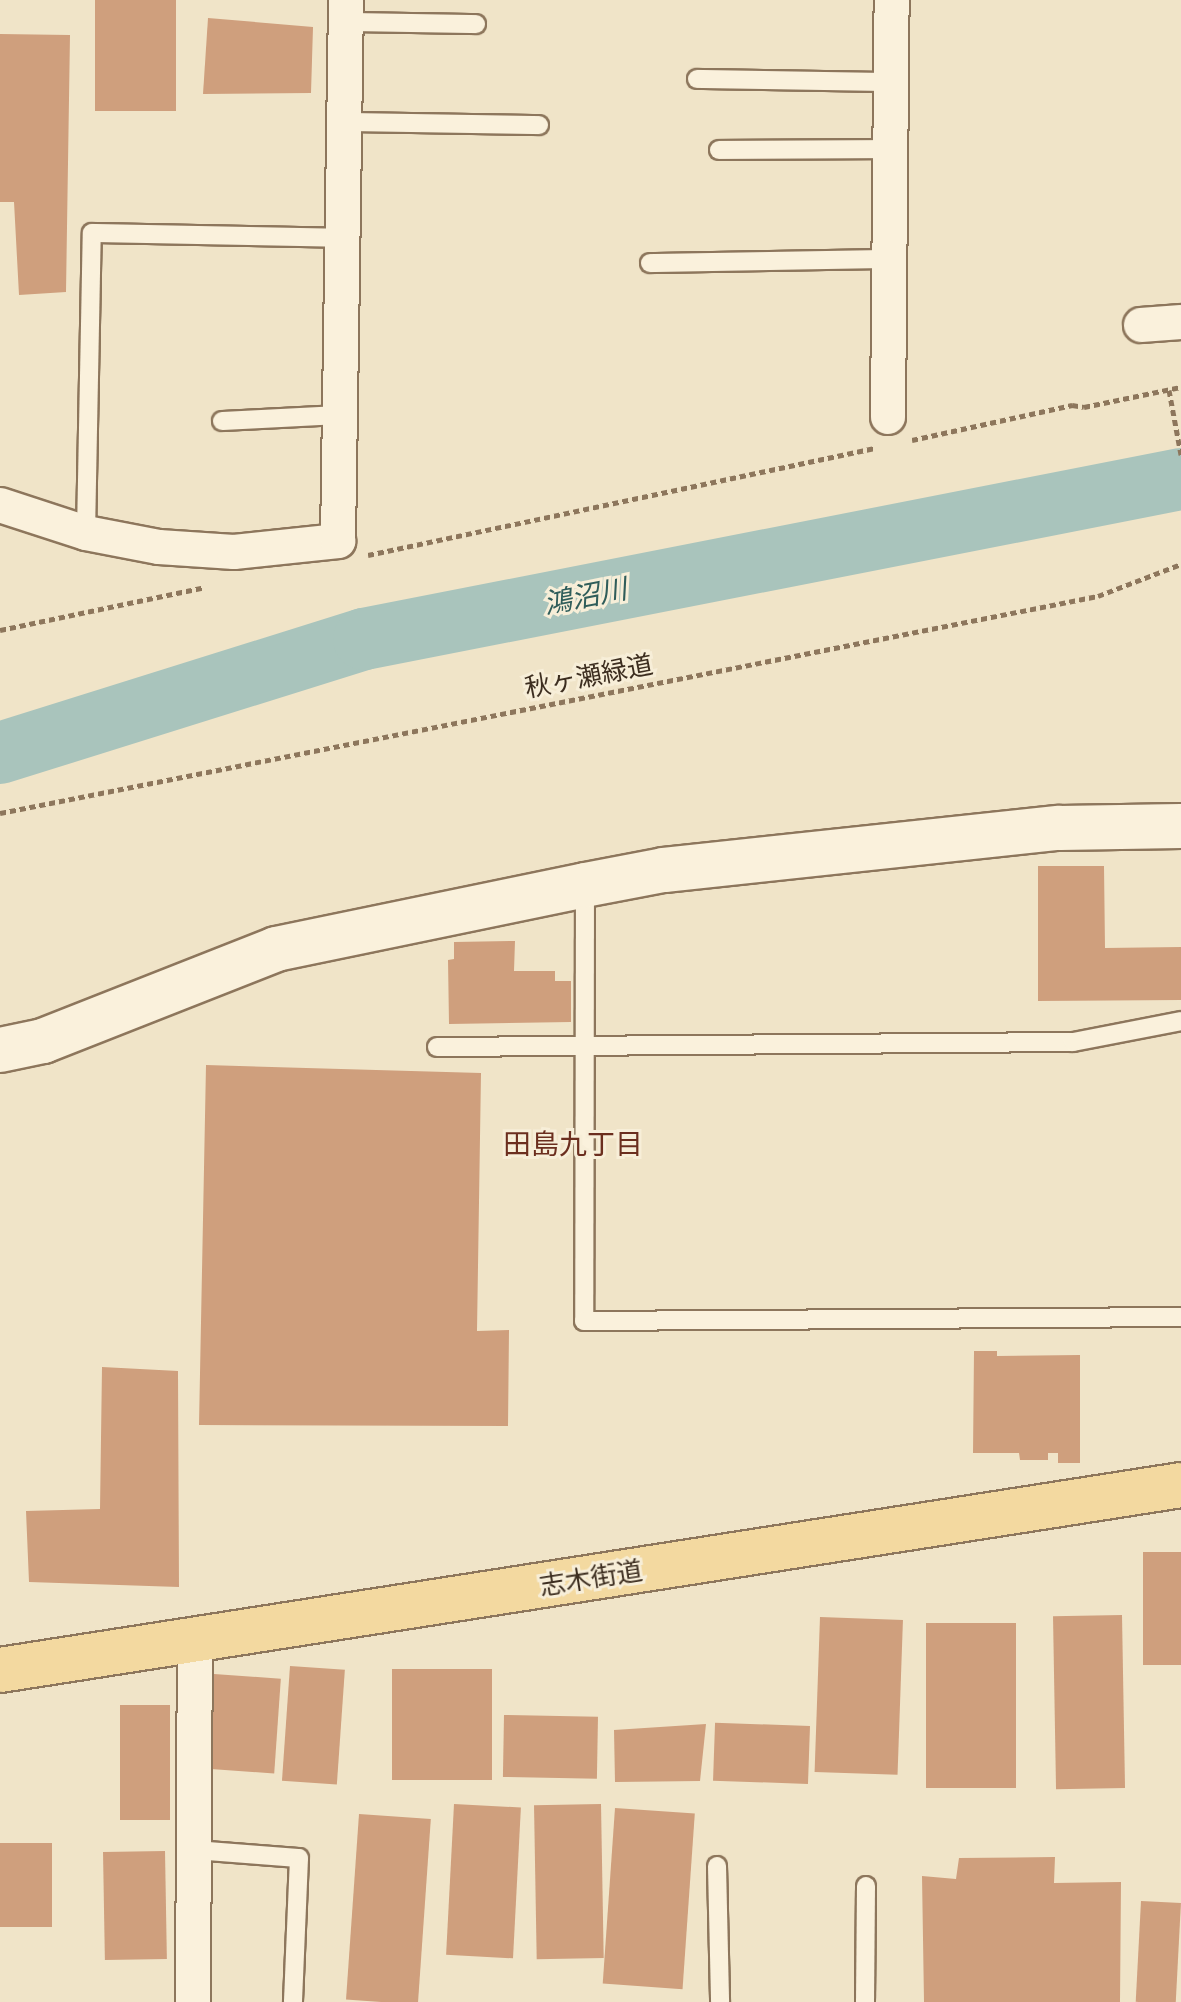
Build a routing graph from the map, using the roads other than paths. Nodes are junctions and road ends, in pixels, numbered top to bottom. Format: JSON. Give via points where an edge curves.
{"nodes":[{"id":1,"x":892,"y":0,"type":"edge"},
{"id":2,"x":346,"y":11,"type":"edge"},
{"id":3,"x":476,"y":24,"type":"dead end"},
{"id":4,"x":697,"y":79,"type":"dead end"},
{"id":5,"x":891,"y":82,"type":"junction"},
{"id":6,"x":344,"y":122,"type":"junction"},
{"id":7,"x":539,"y":125,"type":"dead end"},
{"id":8,"x":890,"y":149,"type":"junction"},
{"id":9,"x":719,"y":150,"type":"dead end"},
{"id":10,"x":342,"y":238,"type":"junction"},
{"id":11,"x":889,"y":259,"type":"junction"},
{"id":12,"x":650,"y":263,"type":"dead end"},
{"id":13,"x":1181,"y":322,"type":"edge"},
{"id":14,"x":1141,"y":325,"type":"dead end"},
{"id":15,"x":340,"y":415,"type":"junction"},
{"id":16,"x":222,"y":421,"type":"dead end"},
{"id":17,"x":891,"y":435,"type":"road end"},
{"id":18,"x":0,"y":505,"type":"edge"},
{"id":19,"x":86,"y":533,"type":"junction"},
{"id":20,"x":1181,"y":826,"type":"edge"},
{"id":21,"x":585,"y":885,"type":"junction"},
{"id":22,"x":1181,"y":1021,"type":"edge"},
{"id":23,"x":437,"y":1047,"type":"dead end"},
{"id":24,"x":585,"y":1048,"type":"junction"},
{"id":25,"x":0,"y":1050,"type":"edge"},
{"id":26,"x":1181,"y":1317,"type":"edge"},
{"id":27,"x":1181,"y":1485,"type":"edge"},
{"id":28,"x":195,"y":1640,"type":"junction"},
{"id":29,"x":0,"y":1670,"type":"edge"},
{"id":30,"x":194,"y":1850,"type":"junction"},
{"id":31,"x":717,"y":1866,"type":"dead end"},
{"id":32,"x":866,"y":1886,"type":"dead end"},
{"id":33,"x":193,"y":2002,"type":"edge"},
{"id":34,"x":293,"y":2002,"type":"edge"},
{"id":35,"x":720,"y":2002,"type":"edge"},
{"id":36,"x":865,"y":2002,"type":"edge"}],
"edges":[{"from":1,"to":5,"type":"street"},
{"from":2,"to":3,"type":"lane"},
{"from":2,"to":6,"type":"street"},
{"from":4,"to":5,"type":"lane"},
{"from":5,"to":8,"type":"street"},
{"from":6,"to":7,"type":"lane"},
{"from":6,"to":10,"type":"street"},
{"from":8,"to":9,"type":"lane"},
{"from":8,"to":11,"type":"street"},
{"from":10,"to":15,"type":"street"},
{"from":10,"to":19,"type":"lane","via":[[92,233]]},
{"from":11,"to":12,"type":"lane"},
{"from":11,"to":17,"type":"street"},
{"from":13,"to":14,"type":"street"},
{"from":15,"to":16,"type":"lane"},
{"from":15,"to":19,"type":"street","via":[[338,541],[234,552],[159,547]]},
{"from":18,"to":19,"type":"street"},
{"from":20,"to":21,"type":"street","via":[[1060,828],[664,870]]},
{"from":21,"to":24,"type":"lane"},
{"from":21,"to":25,"type":"street","via":[[276,949],[43,1041]]},
{"from":22,"to":24,"type":"lane","via":[[1073,1042]]},
{"from":23,"to":24,"type":"lane"},
{"from":24,"to":26,"type":"lane","via":[[584,1321]]},
{"from":27,"to":28,"type":"main road","name":"志木街道"},
{"from":28,"to":29,"type":"main road","name":"志木街道"},
{"from":28,"to":30,"type":"street"},
{"from":30,"to":33,"type":"street"},
{"from":30,"to":34,"type":"lane","via":[[299,1858]]},
{"from":31,"to":35,"type":"lane"},
{"from":32,"to":36,"type":"lane"}]}
